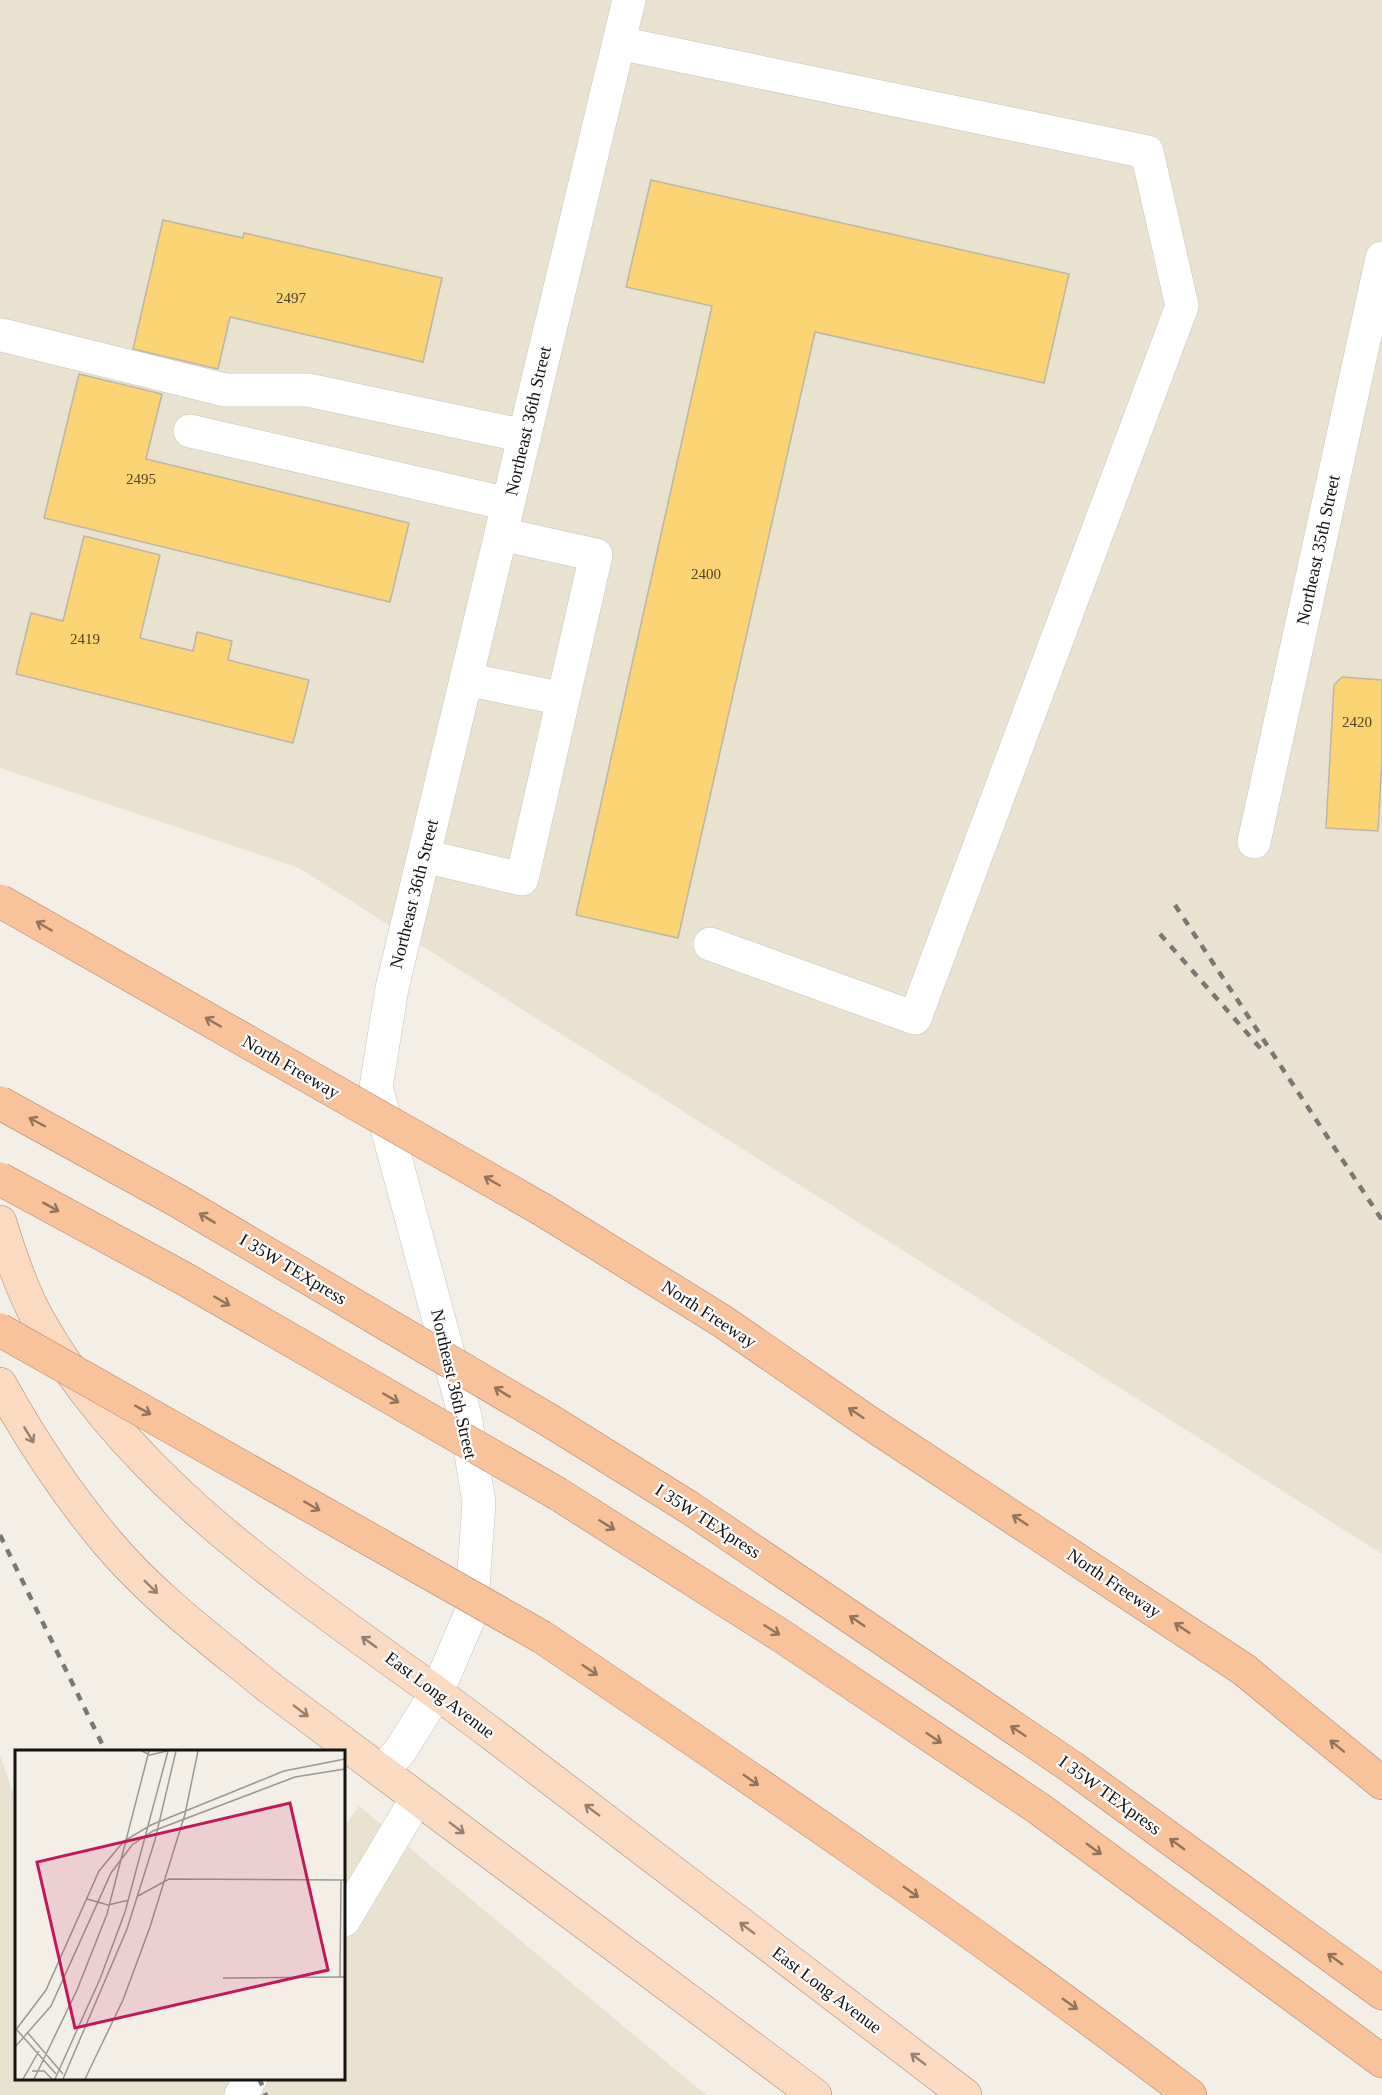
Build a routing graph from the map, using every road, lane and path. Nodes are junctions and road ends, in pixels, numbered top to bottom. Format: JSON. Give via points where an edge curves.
{"nodes":[{"id":1,"x":629,"y":0,"type":"edge"},
{"id":2,"x":619,"y":43,"type":"junction"},
{"id":3,"x":1382,"y":258,"type":"edge"},
{"id":4,"x":2,"y":335,"type":"dead end"},
{"id":5,"x":190,"y":431,"type":"dead end"},
{"id":6,"x":525,"y":436,"type":"junction"},
{"id":7,"x":505,"y":519,"type":"junction"},
{"id":8,"x":466,"y":679,"type":"junction"},
{"id":9,"x":563,"y":699,"type":"junction"},
{"id":10,"x":1254,"y":842,"type":"dead end"},
{"id":11,"x":424,"y":856,"type":"junction"},
{"id":12,"x":0,"y":901,"type":"edge"},
{"id":13,"x":710,"y":944,"type":"dead end"},
{"id":14,"x":0,"y":1102,"type":"edge"},
{"id":15,"x":0,"y":1179,"type":"edge"},
{"id":16,"x":0,"y":1222,"type":"edge"},
{"id":17,"x":0,"y":1330,"type":"edge"},
{"id":18,"x":0,"y":1384,"type":"edge"},
{"id":19,"x":438,"y":1692,"type":"junction"},
{"id":20,"x":382,"y":1771,"type":"junction"},
{"id":21,"x":1382,"y":1783,"type":"edge"},
{"id":22,"x":417,"y":1798,"type":"junction"},
{"id":23,"x":345,"y":1918,"type":"edge"},
{"id":24,"x":1382,"y":1993,"type":"edge"},
{"id":25,"x":1382,"y":2061,"type":"edge"},
{"id":26,"x":250,"y":2080,"type":"edge"},
{"id":27,"x":241,"y":2095,"type":"edge"},
{"id":28,"x":815,"y":2095,"type":"edge"},
{"id":29,"x":965,"y":2095,"type":"edge"},
{"id":30,"x":1190,"y":2095,"type":"edge"}],
"edges":[{"from":1,"to":2,"type":"street","name":"Northeast 36th Street"},
{"from":2,"to":6,"type":"street","name":"Northeast 36th Street"},
{"from":2,"to":13,"type":"street","via":[[1147,152],[1182,306],[915,1018]]},
{"from":3,"to":10,"type":"street","name":"Northeast 35th Street"},
{"from":4,"to":6,"type":"street","via":[[225,390],[308,390]]},
{"from":5,"to":7,"type":"street"},
{"from":6,"to":7,"type":"street","name":"Northeast 36th Street"},
{"from":7,"to":8,"type":"street","name":"Northeast 36th Street"},
{"from":7,"to":9,"type":"street","via":[[596,555]]},
{"from":8,"to":9,"type":"street"},
{"from":8,"to":11,"type":"street","name":"Northeast 36th Street"},
{"from":9,"to":11,"type":"street","via":[[522,879]]},
{"from":11,"to":19,"type":"street","name":"Northeast 36th Street","via":[[392,988],[376,1087],[465,1416],[479,1503],[471,1613]]},
{"from":21,"to":12,"type":"highway","name":"North Freeway","one_way":true,"bridge":true,"via":[[1243,1669],[722,1321],[543,1210]]},
{"from":24,"to":14,"type":"highway","name":"I 35W TEXpress","one_way":true,"bridge":true,"via":[[1064,1761],[690,1508],[178,1201]]},
{"from":15,"to":25,"type":"highway","one_way":true,"bridge":true,"via":[[183,1278],[558,1494],[780,1635],[1038,1808]]},
{"from":19,"to":16,"type":"main road","name":"East Long Avenue","one_way":true,"via":[[224,1534],[113,1424],[60,1356],[37,1318]]},
{"from":17,"to":30,"type":"highway","one_way":true,"bridge":true,"via":[[542,1637],[1084,2014]]},
{"from":18,"to":20,"type":"main road","one_way":true,"via":[[41,1455],[108,1543],[150,1587],[270,1688]]},
{"from":19,"to":20,"type":"street","name":"Northeast 36th Street","via":[[400,1751]]},
{"from":29,"to":19,"type":"main road","name":"East Long Avenue","one_way":true},
{"from":20,"to":22,"type":"main road"},
{"from":22,"to":23,"type":"street"},
{"from":22,"to":28,"type":"main road","one_way":true},
{"from":26,"to":27,"type":"street"}]}
